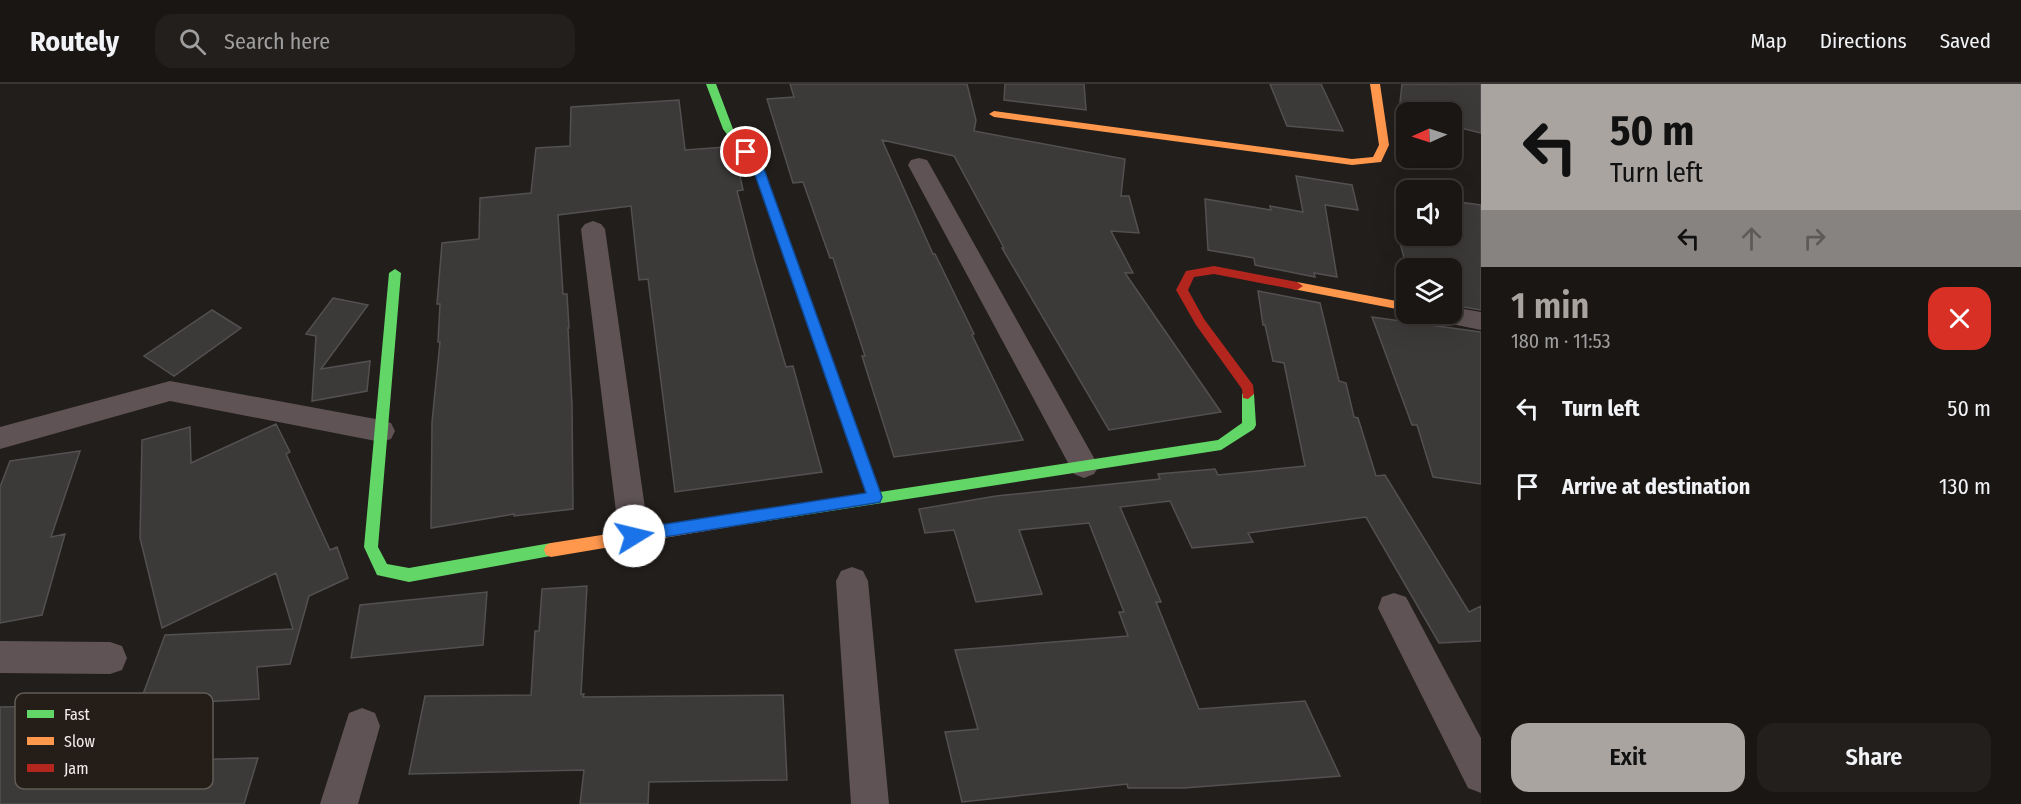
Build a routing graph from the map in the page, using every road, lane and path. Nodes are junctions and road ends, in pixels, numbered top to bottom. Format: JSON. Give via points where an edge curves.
{"nodes":[{"id":1,"x":711,"y":84,"type":"edge"},
{"id":2,"x":1375,"y":84,"type":"edge"},
{"id":3,"x":994,"y":114,"type":"dead end"},
{"id":4,"x":919,"y":165,"type":"dead end"},
{"id":5,"x":593,"y":229,"type":"dead end"},
{"id":6,"x":394,"y":273,"type":"dead end"},
{"id":7,"x":1396,"y":305,"type":"edge"},
{"id":8,"x":1462,"y":318,"type":"edge"},
{"id":9,"x":1481,"y":321,"type":"edge"},
{"id":10,"x":381,"y":431,"type":"junction"},
{"id":11,"x":0,"y":438,"type":"edge"},
{"id":12,"x":1084,"y":465,"type":"junction"},
{"id":13,"x":875,"y":497,"type":"junction"},
{"id":14,"x":634,"y":536,"type":"junction"},
{"id":15,"x":852,"y":581,"type":"dead end"},
{"id":16,"x":1394,"y":608,"type":"dead end"},
{"id":17,"x":0,"y":657,"type":"edge"},
{"id":18,"x":110,"y":658,"type":"dead end"},
{"id":19,"x":362,"y":726,"type":"dead end"},
{"id":20,"x":1481,"y":775,"type":"edge"},
{"id":21,"x":339,"y":804,"type":"edge"},
{"id":22,"x":870,"y":804,"type":"edge"}],
"edges":[{"from":1,"to":13,"type":"street","via":[[728,129],[758,169]]},
{"from":2,"to":3,"type":"street","via":[[1384,145],[1377,160],[1352,162]]},
{"from":4,"to":12,"type":"street"},
{"from":5,"to":14,"type":"street"},
{"from":6,"to":10,"type":"street"},
{"from":7,"to":12,"type":"street","via":[[1214,270],[1190,274],[1182,290],[1248,388],[1249,425],[1221,445]]},
{"from":8,"to":9,"type":"street"},
{"from":10,"to":11,"type":"street","via":[[170,391]]},
{"from":10,"to":14,"type":"street","via":[[371,547],[382,570],[409,575]]},
{"from":12,"to":13,"type":"street"},
{"from":13,"to":14,"type":"street"},
{"from":15,"to":22,"type":"street"},
{"from":16,"to":20,"type":"street"},
{"from":17,"to":18,"type":"street"},
{"from":19,"to":21,"type":"street"}]}
